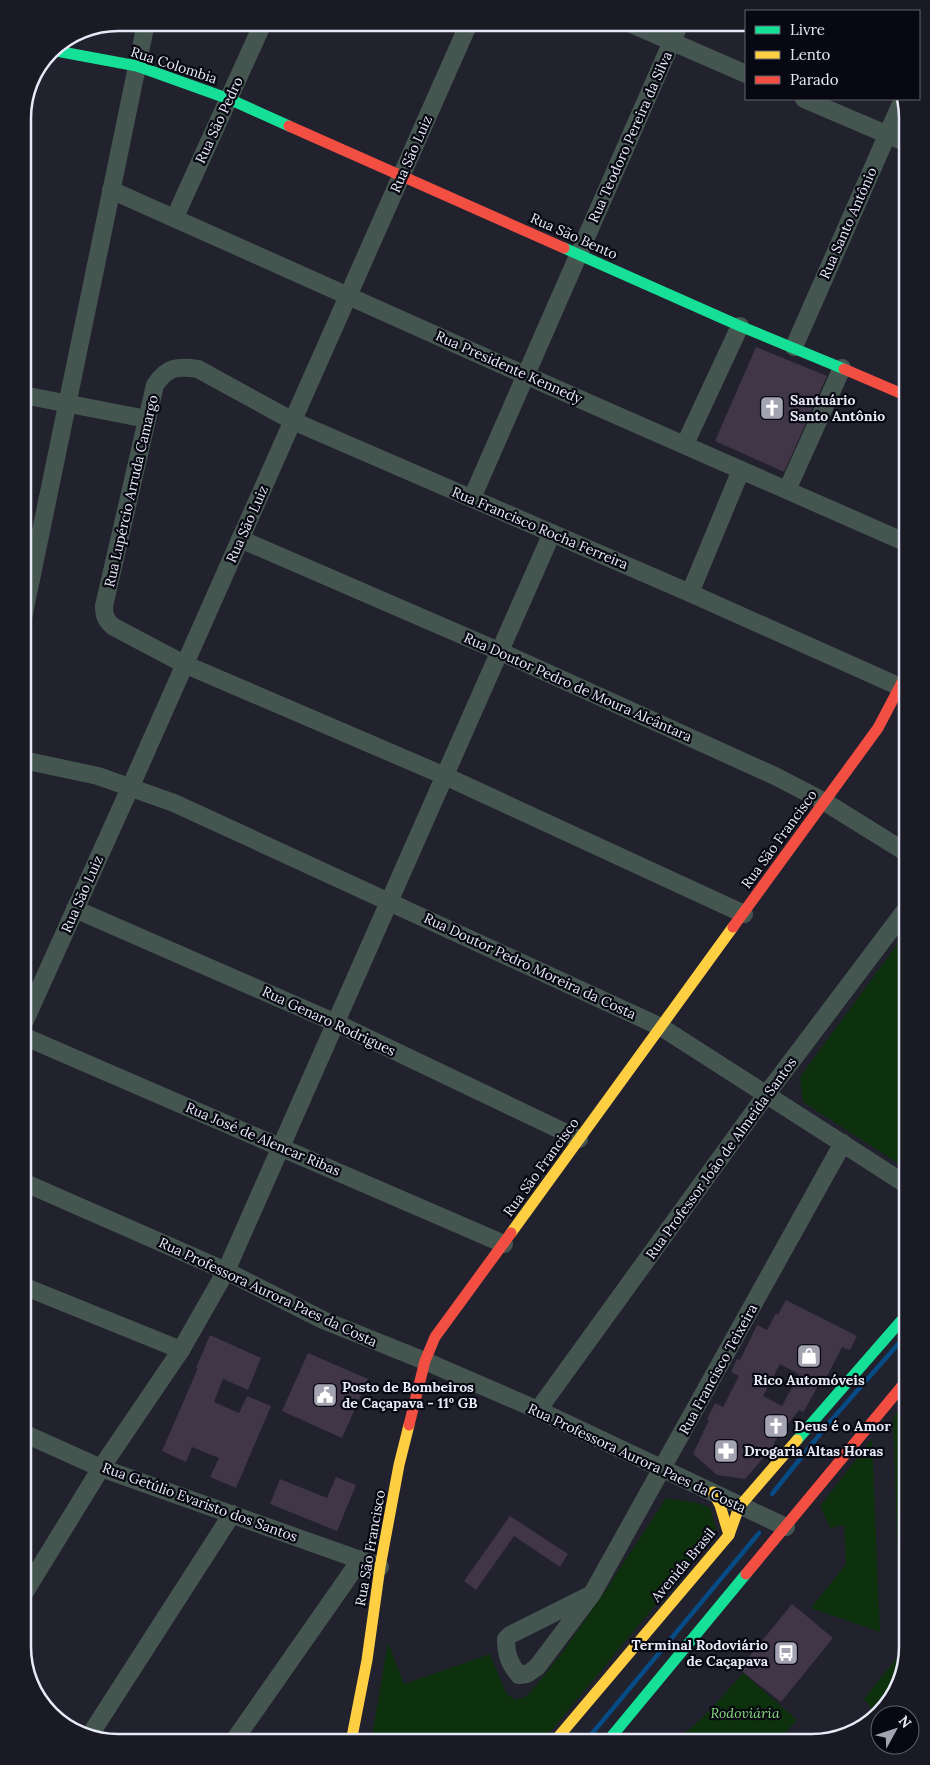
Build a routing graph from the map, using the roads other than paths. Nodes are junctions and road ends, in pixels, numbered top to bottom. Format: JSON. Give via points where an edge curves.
{"nodes":[{"id":1,"x":144,"y":31,"type":"edge"},
{"id":2,"x":259,"y":31,"type":"edge"},
{"id":3,"x":465,"y":31,"type":"edge"},
{"id":4,"x":646,"y":31,"type":"edge"},
{"id":5,"x":676,"y":31,"type":"edge"},
{"id":6,"x":671,"y":43,"type":"junction"},
{"id":7,"x":63,"y":52,"type":"edge"},
{"id":8,"x":136,"y":66,"type":"junction"},
{"id":9,"x":745,"y":74,"type":"edge"},
{"id":10,"x":229,"y":99,"type":"junction"},
{"id":11,"x":806,"y":100,"type":"edge"},
{"id":12,"x":898,"y":110,"type":"edge"},
{"id":13,"x":887,"y":134,"type":"junction"},
{"id":14,"x":899,"y":139,"type":"edge"},
{"id":15,"x":402,"y":176,"type":"junction"},
{"id":16,"x":111,"y":190,"type":"junction"},
{"id":17,"x":174,"y":218,"type":"junction"},
{"id":18,"x":578,"y":254,"type":"junction"},
{"id":19,"x":349,"y":296,"type":"junction"},
{"id":20,"x":740,"y":326,"type":"junction"},
{"id":21,"x":794,"y":347,"type":"junction"},
{"id":22,"x":842,"y":368,"type":"junction"},
{"id":23,"x":174,"y":369,"type":"joint"},
{"id":24,"x":525,"y":375,"type":"junction"},
{"id":25,"x":899,"y":392,"type":"edge"},
{"id":26,"x":31,"y":397,"type":"edge"},
{"id":27,"x":66,"y":403,"type":"junction"},
{"id":28,"x":147,"y":418,"type":"junction"},
{"id":29,"x":293,"y":421,"type":"junction"},
{"id":30,"x":685,"y":444,"type":"junction"},
{"id":31,"x":741,"y":470,"type":"junction"},
{"id":32,"x":787,"y":490,"type":"junction"},
{"id":33,"x":472,"y":498,"type":"junction"},
{"id":34,"x":552,"y":533,"type":"junction"},
{"id":35,"x":240,"y":539,"type":"junction"},
{"id":36,"x":899,"y":539,"type":"edge"},
{"id":37,"x":31,"y":578,"type":"edge"},
{"id":38,"x":690,"y":593,"type":"junction"},
{"id":39,"x":501,"y":652,"type":"junction"},
{"id":40,"x":184,"y":664,"type":"junction"},
{"id":41,"x":899,"y":681,"type":"edge"},
{"id":42,"x":899,"y":694,"type":"edge"},
{"id":43,"x":31,"y":762,"type":"edge"},
{"id":44,"x":445,"y":776,"type":"junction"},
{"id":45,"x":130,"y":788,"type":"junction"},
{"id":46,"x":825,"y":802,"type":"junction"},
{"id":47,"x":899,"y":847,"type":"edge"},
{"id":48,"x":389,"y":901,"type":"junction"},
{"id":49,"x":75,"y":909,"type":"junction"},
{"id":50,"x":744,"y":914,"type":"junction"},
{"id":51,"x":899,"y":920,"type":"edge"},
{"id":52,"x":31,"y":1007,"type":"edge"},
{"id":53,"x":336,"y":1023,"type":"junction"},
{"id":54,"x":661,"y":1027,"type":"junction"},
{"id":55,"x":31,"y":1039,"type":"edge"},
{"id":56,"x":766,"y":1094,"type":"junction"},
{"id":57,"x":579,"y":1139,"type":"junction"},
{"id":58,"x":843,"y":1143,"type":"junction"},
{"id":59,"x":282,"y":1147,"type":"junction"},
{"id":60,"x":899,"y":1179,"type":"edge"},
{"id":61,"x":31,"y":1186,"type":"edge"},
{"id":62,"x":504,"y":1244,"type":"junction"},
{"id":63,"x":226,"y":1272,"type":"junction"},
{"id":64,"x":31,"y":1290,"type":"edge"},
{"id":65,"x":899,"y":1324,"type":"edge"},
{"id":66,"x":182,"y":1350,"type":"junction"},
{"id":67,"x":425,"y":1361,"type":"junction"},
{"id":68,"x":899,"y":1391,"type":"edge"},
{"id":69,"x":538,"y":1410,"type":"junction"},
{"id":70,"x":31,"y":1437,"type":"edge"},
{"id":71,"x":101,"y":1468,"type":"junction"},
{"id":72,"x":662,"y":1468,"type":"junction"},
{"id":73,"x":713,"y":1492,"type":"junction"},
{"id":74,"x":739,"y":1507,"type":"junction"},
{"id":75,"x":232,"y":1514,"type":"junction"},
{"id":76,"x":786,"y":1528,"type":"junction"},
{"id":77,"x":729,"y":1535,"type":"junction"},
{"id":78,"x":361,"y":1559,"type":"junction"},
{"id":79,"x":380,"y":1567,"type":"junction"},
{"id":80,"x":31,"y":1581,"type":"edge"},
{"id":81,"x":592,"y":1594,"type":"junction"},
{"id":82,"x":93,"y":1730,"type":"edge"},
{"id":83,"x":239,"y":1734,"type":"edge"},
{"id":84,"x":353,"y":1734,"type":"edge"},
{"id":85,"x":561,"y":1734,"type":"edge"},
{"id":86,"x":614,"y":1734,"type":"edge"}],
"edges":[{"from":1,"to":8,"type":"street"},
{"from":2,"to":10,"type":"street","name":"Rua São Pedro"},
{"from":3,"to":15,"type":"street","name":"Rua São Luiz"},
{"from":4,"to":6,"type":"street"},
{"from":5,"to":6,"type":"street","name":"Rua Teodoro Pereira da Silva"},
{"from":6,"to":9,"type":"street"},
{"from":6,"to":18,"type":"street","name":"Rua Teodoro Pereira da Silva"},
{"from":7,"to":8,"type":"street","name":"Rua Colombia"},
{"from":8,"to":10,"type":"street","name":"Rua Colombia"},
{"from":8,"to":16,"type":"street"},
{"from":10,"to":15,"type":"street","name":"Rua São Bento"},
{"from":10,"to":17,"type":"street","name":"Rua São Pedro"},
{"from":11,"to":13,"type":"street"},
{"from":12,"to":13,"type":"street","name":"Rua Santo Antônio"},
{"from":13,"to":14,"type":"street"},
{"from":13,"to":21,"type":"street","name":"Rua Santo Antônio"},
{"from":15,"to":18,"type":"street","name":"Rua São Bento"},
{"from":15,"to":19,"type":"street","name":"Rua São Luiz"},
{"from":16,"to":17,"type":"street","name":"Rua Presidente Kennedy"},
{"from":16,"to":27,"type":"street"},
{"from":17,"to":19,"type":"street","name":"Rua Presidente Kennedy"},
{"from":18,"to":20,"type":"street","name":"Rua São Bento"},
{"from":18,"to":24,"type":"street","name":"Rua Teodoro Pereira da Silva"},
{"from":19,"to":24,"type":"street","name":"Rua Presidente Kennedy"},
{"from":19,"to":29,"type":"street","name":"Rua São Luiz"},
{"from":20,"to":21,"type":"street","name":"Rua São Bento"},
{"from":20,"to":30,"type":"street"},
{"from":21,"to":22,"type":"street","name":"Rua São Bento"},
{"from":22,"to":25,"type":"street","name":"Rua São Bento"},
{"from":22,"to":32,"type":"street"},
{"from":23,"to":28,"type":"street","name":"Rua Lupércio Arruda Camargo","via":[[163,374],[155,385]]},
{"from":23,"to":29,"type":"street","name":"Rua Francisco Rocha Ferreira","via":[[198,369]]},
{"from":24,"to":30,"type":"street","name":"Rua Presidente Kennedy"},
{"from":24,"to":33,"type":"street","name":"Rua Teodoro Pereira da Silva"},
{"from":26,"to":27,"type":"street"},
{"from":27,"to":28,"type":"street"},
{"from":27,"to":37,"type":"street"},
{"from":28,"to":40,"type":"street","name":"Rua Lupércio Arruda Camargo","via":[[104,614],[114,627]]},
{"from":29,"to":33,"type":"street","name":"Rua Francisco Rocha Ferreira"},
{"from":29,"to":35,"type":"street","name":"Rua São Luiz"},
{"from":30,"to":31,"type":"street","name":"Rua Presidente Kennedy"},
{"from":31,"to":32,"type":"street","name":"Rua Presidente Kennedy"},
{"from":31,"to":38,"type":"street"},
{"from":32,"to":36,"type":"street","name":"Rua Presidente Kennedy"},
{"from":33,"to":34,"type":"street","name":"Rua Francisco Rocha Ferreira"},
{"from":34,"to":38,"type":"street","name":"Rua Francisco Rocha Ferreira"},
{"from":34,"to":39,"type":"street"},
{"from":35,"to":39,"type":"street","name":"Rua Doutor Pedro de Moura Alcântara"},
{"from":35,"to":40,"type":"street","name":"Rua São Luiz"},
{"from":38,"to":41,"type":"street","name":"Rua Francisco Rocha Ferreira"},
{"from":39,"to":44,"type":"street"},
{"from":39,"to":46,"type":"street","name":"Rua Doutor Pedro de Moura Alcântara","via":[[775,776]]},
{"from":40,"to":44,"type":"street"},
{"from":40,"to":45,"type":"street","name":"Rua São Luiz"},
{"from":42,"to":46,"type":"street","name":"Rua São Francisco"},
{"from":43,"to":45,"type":"street","name":"Rua Doutor Pedro Moreira da Costa","via":[[98,776]]},
{"from":44,"to":48,"type":"street"},
{"from":44,"to":50,"type":"street"},
{"from":45,"to":48,"type":"street","name":"Rua Doutor Pedro Moreira da Costa","via":[[174,803]]},
{"from":45,"to":49,"type":"street","name":"Rua São Luiz"},
{"from":46,"to":47,"type":"street","name":"Rua Doutor Pedro de Moura Alcântara"},
{"from":46,"to":50,"type":"street","name":"Rua São Francisco"},
{"from":48,"to":53,"type":"street"},
{"from":48,"to":54,"type":"street","name":"Rua Doutor Pedro Moreira da Costa"},
{"from":49,"to":52,"type":"street","name":"Rua São Luiz"},
{"from":49,"to":53,"type":"street","name":"Rua Genaro Rodrigues"},
{"from":50,"to":54,"type":"street","name":"Rua São Francisco"},
{"from":51,"to":56,"type":"street","name":"Rua Professor João de Almeida Santos"},
{"from":53,"to":57,"type":"street","name":"Rua Genaro Rodrigues"},
{"from":53,"to":59,"type":"street"},
{"from":54,"to":56,"type":"street","name":"Rua Doutor Pedro Moreira da Costa"},
{"from":54,"to":57,"type":"street","name":"Rua São Francisco"},
{"from":55,"to":59,"type":"street","name":"Rua José de Alencar Ribas"},
{"from":56,"to":58,"type":"street","name":"Rua Doutor Pedro Moreira da Costa"},
{"from":56,"to":69,"type":"street","name":"Rua Professor João de Almeida Santos"},
{"from":57,"to":62,"type":"street","name":"Rua São Francisco"},
{"from":58,"to":60,"type":"street","name":"Rua Doutor Pedro Moreira da Costa"},
{"from":58,"to":72,"type":"street","name":"Rua Francisco Teixeira"},
{"from":59,"to":62,"type":"street","name":"Rua José de Alencar Ribas"},
{"from":59,"to":63,"type":"street"},
{"from":61,"to":63,"type":"street","name":"Rua Professora Aurora Paes da Costa"},
{"from":62,"to":67,"type":"street","name":"Rua São Francisco","via":[[435,1337]]},
{"from":63,"to":66,"type":"street"},
{"from":63,"to":67,"type":"street","name":"Rua Professora Aurora Paes da Costa","via":[[323,1320]]},
{"from":64,"to":66,"type":"street"},
{"from":65,"to":74,"type":"street","name":"Avenida Brasil"},
{"from":66,"to":71,"type":"street"},
{"from":67,"to":69,"type":"street","name":"Rua Professora Aurora Paes da Costa"},
{"from":67,"to":79,"type":"street","name":"Rua São Francisco","via":[[399,1465]]},
{"from":68,"to":76,"type":"street"},
{"from":69,"to":72,"type":"street","name":"Rua Professora Aurora Paes da Costa"},
{"from":70,"to":71,"type":"street","name":"Rua Getúlio Evaristo dos Santos"},
{"from":71,"to":75,"type":"street","name":"Rua Getúlio Evaristo dos Santos"},
{"from":71,"to":80,"type":"street"},
{"from":72,"to":73,"type":"street","name":"Rua Professora Aurora Paes da Costa"},
{"from":72,"to":81,"type":"street","name":"Rua Francisco Teixeira"},
{"from":73,"to":74,"type":"street","name":"Rua Professora Aurora Paes da Costa"},
{"from":73,"to":77,"type":"street"},
{"from":74,"to":76,"type":"street","name":"Rua Professora Aurora Paes da Costa"},
{"from":74,"to":77,"type":"street","name":"Avenida Brasil"},
{"from":75,"to":78,"type":"street","name":"Rua Getúlio Evaristo dos Santos"},
{"from":75,"to":82,"type":"street"},
{"from":76,"to":86,"type":"street"},
{"from":77,"to":85,"type":"street","name":"Avenida Brasil"},
{"from":78,"to":79,"type":"street","name":"Rua Getúlio Evaristo dos Santos"},
{"from":78,"to":83,"type":"street"},
{"from":79,"to":84,"type":"street","name":"Rua São Francisco"},
{"from":81,"to":81,"type":"street","name":"Rua Francisco Teixeira","via":[[506,1639],[506,1654],[519,1675],[537,1667]]}]}
